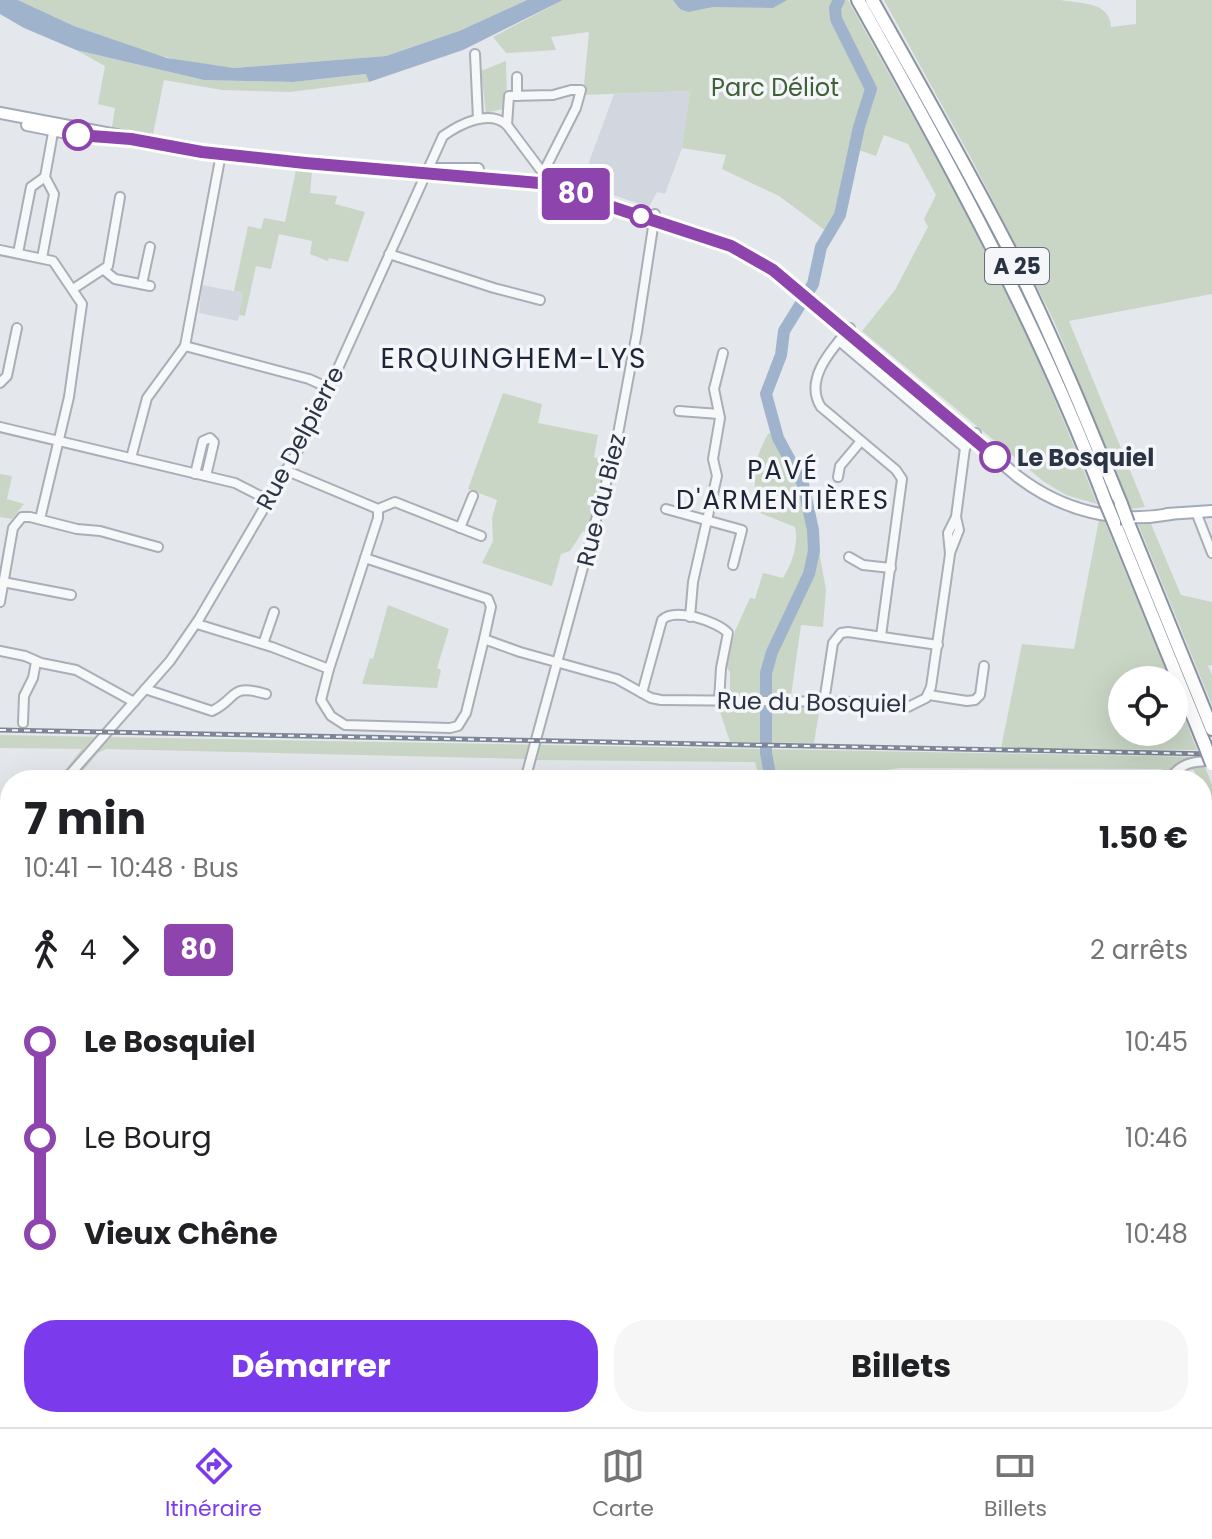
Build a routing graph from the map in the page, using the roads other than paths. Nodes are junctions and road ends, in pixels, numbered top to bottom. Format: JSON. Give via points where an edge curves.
{"nodes":[{"id":1,"x":858,"y":0,"type":"edge"},
{"id":2,"x":872,"y":0,"type":"edge"},
{"id":3,"x":888,"y":41,"type":"junction"},
{"id":4,"x":475,"y":54,"type":"dead end"},
{"id":5,"x":517,"y":77,"type":"dead end"},
{"id":6,"x":517,"y":96,"type":"junction"},
{"id":7,"x":0,"y":115,"type":"edge"},
{"id":8,"x":478,"y":119,"type":"junction"},
{"id":9,"x":507,"y":125,"type":"junction"},
{"id":10,"x":54,"y":127,"type":"junction"},
{"id":11,"x":221,"y":154,"type":"junction"},
{"id":12,"x":424,"y":172,"type":"junction"},
{"id":13,"x":45,"y":177,"type":"junction"},
{"id":14,"x":541,"y":178,"type":"junction"},
{"id":15,"x":120,"y":197,"type":"dead end"},
{"id":16,"x":654,"y":217,"type":"junction"},
{"id":17,"x":150,"y":247,"type":"dead end"},
{"id":18,"x":0,"y":250,"type":"edge"},
{"id":19,"x":18,"y":253,"type":"junction"},
{"id":20,"x":389,"y":254,"type":"junction"},
{"id":21,"x":42,"y":258,"type":"junction"},
{"id":22,"x":104,"y":270,"type":"junction"},
{"id":23,"x":73,"y":289,"type":"junction"},
{"id":24,"x":540,"y":300,"type":"dead end"},
{"id":25,"x":17,"y":328,"type":"dead end"},
{"id":26,"x":848,"y":330,"type":"junction"},
{"id":27,"x":839,"y":341,"type":"junction"},
{"id":28,"x":185,"y":346,"type":"junction"},
{"id":29,"x":723,"y":353,"type":"dead end"},
{"id":30,"x":0,"y":383,"type":"edge"},
{"id":31,"x":329,"y":388,"type":"junction"},
{"id":32,"x":679,"y":411,"type":"dead end"},
{"id":33,"x":719,"y":414,"type":"junction"},
{"id":34,"x":0,"y":427,"type":"edge"},
{"id":35,"x":971,"y":439,"type":"junction"},
{"id":36,"x":58,"y":440,"type":"junction"},
{"id":37,"x":861,"y":441,"type":"junction"},
{"id":38,"x":131,"y":458,"type":"junction"},
{"id":39,"x":285,"y":470,"type":"junction"},
{"id":40,"x":195,"y":474,"type":"junction"},
{"id":41,"x":206,"y":476,"type":"junction"},
{"id":42,"x":838,"y":477,"type":"dead end"},
{"id":43,"x":473,"y":496,"type":"dead end"},
{"id":44,"x":268,"y":500,"type":"junction"},
{"id":45,"x":378,"y":509,"type":"junction"},
{"id":46,"x":666,"y":509,"type":"dead end"},
{"id":47,"x":1212,"y":511,"type":"edge"},
{"id":48,"x":1196,"y":512,"type":"junction"},
{"id":49,"x":40,"y":519,"type":"junction"},
{"id":50,"x":707,"y":520,"type":"junction"},
{"id":51,"x":460,"y":528,"type":"junction"},
{"id":52,"x":481,"y":536,"type":"dead end"},
{"id":53,"x":158,"y":547,"type":"dead end"},
{"id":54,"x":1212,"y":553,"type":"edge"},
{"id":55,"x":849,"y":557,"type":"dead end"},
{"id":56,"x":365,"y":558,"type":"junction"},
{"id":57,"x":733,"y":565,"type":"dead end"},
{"id":58,"x":891,"y":568,"type":"junction"},
{"id":59,"x":3,"y":582,"type":"junction"},
{"id":60,"x":71,"y":595,"type":"dead end"},
{"id":61,"x":0,"y":602,"type":"edge"},
{"id":62,"x":274,"y":612,"type":"dead end"},
{"id":63,"x":690,"y":617,"type":"junction"},
{"id":64,"x":197,"y":624,"type":"junction"},
{"id":65,"x":881,"y":636,"type":"junction"},
{"id":66,"x":484,"y":639,"type":"junction"},
{"id":67,"x":263,"y":644,"type":"junction"},
{"id":68,"x":938,"y":645,"type":"junction"},
{"id":69,"x":0,"y":651,"type":"edge"},
{"id":70,"x":36,"y":662,"type":"junction"},
{"id":71,"x":558,"y":663,"type":"junction"},
{"id":72,"x":984,"y":666,"type":"dead end"},
{"id":73,"x":329,"y":669,"type":"junction"},
{"id":74,"x":145,"y":689,"type":"junction"},
{"id":75,"x":642,"y":693,"type":"junction"},
{"id":76,"x":266,"y":694,"type":"dead end"},
{"id":77,"x":929,"y":695,"type":"junction"},
{"id":78,"x":719,"y":701,"type":"junction"},
{"id":79,"x":134,"y":702,"type":"junction"},
{"id":80,"x":824,"y":702,"type":"junction"},
{"id":81,"x":23,"y":723,"type":"dead end"},
{"id":82,"x":1212,"y":729,"type":"edge"},
{"id":83,"x":1212,"y":762,"type":"edge"},
{"id":84,"x":74,"y":770,"type":"edge"},
{"id":85,"x":528,"y":770,"type":"edge"},
{"id":86,"x":1176,"y":770,"type":"edge"}],
"edges":[{"from":1,"to":3,"type":"highway","number":"A 25"},
{"from":2,"to":3,"type":"highway","number":"A 25"},
{"from":3,"to":82,"type":"highway","number":"A 25","bridge":true,"via":[[1017,265]]},
{"from":3,"to":83,"type":"highway","number":"A 25","bridge":true,"via":[[1058,386]]},
{"from":4,"to":8,"type":"street"},
{"from":5,"to":6,"type":"street"},
{"from":6,"to":9,"type":"street","via":[[509,96]]},
{"from":6,"to":14,"type":"street","via":[[581,90]]},
{"from":7,"to":10,"type":"main road"},
{"from":8,"to":9,"type":"street","via":[[493,117]]},
{"from":8,"to":12,"type":"street","name":"Rue Delpierre","via":[[443,136]]},
{"from":9,"to":14,"type":"street"},
{"from":10,"to":11,"type":"main road"},
{"from":10,"to":13,"type":"street"},
{"from":11,"to":12,"type":"main road"},
{"from":11,"to":28,"type":"street"},
{"from":12,"to":14,"type":"main road"},
{"from":12,"to":20,"type":"street","name":"Rue Delpierre"},
{"from":13,"to":19,"type":"street","via":[[31,187]]},
{"from":13,"to":21,"type":"street","via":[[54,194]]},
{"from":14,"to":16,"type":"main road"},
{"from":15,"to":22,"type":"street"},
{"from":16,"to":26,"type":"main road","via":[[747,248]]},
{"from":16,"to":71,"type":"street","name":"Rue du Biez","via":[[615,450]]},
{"from":17,"to":22,"type":"street","via":[[146,285],[115,279]]},
{"from":18,"to":19,"type":"street"},
{"from":19,"to":21,"type":"street"},
{"from":20,"to":24,"type":"street"},
{"from":20,"to":31,"type":"street","name":"Rue Delpierre"},
{"from":21,"to":23,"type":"street","via":[[54,263]]},
{"from":22,"to":23,"type":"street"},
{"from":23,"to":36,"type":"street","via":[[82,306]]},
{"from":25,"to":30,"type":"street","via":[[7,378]]},
{"from":26,"to":27,"type":"street"},
{"from":26,"to":35,"type":"main road"},
{"from":27,"to":35,"type":"street"},
{"from":27,"to":37,"type":"street","via":[[822,363],[816,396],[821,407]]},
{"from":28,"to":31,"type":"street"},
{"from":28,"to":38,"type":"street","via":[[147,398]]},
{"from":29,"to":33,"type":"street","via":[[714,389]]},
{"from":31,"to":39,"type":"street","name":"Rue Delpierre"},
{"from":32,"to":33,"type":"street"},
{"from":33,"to":50,"type":"street","via":[[713,459],[717,476]]},
{"from":34,"to":36,"type":"street"},
{"from":35,"to":48,"type":"main road","via":[[1067,500],[1107,511]]},
{"from":35,"to":68,"type":"street","name":"Rue du Bosquiel"},
{"from":36,"to":38,"type":"street"},
{"from":36,"to":49,"type":"street"},
{"from":37,"to":42,"type":"street","via":[[842,463]]},
{"from":37,"to":58,"type":"street","via":[[902,479]]},
{"from":38,"to":40,"type":"street"},
{"from":39,"to":44,"type":"street","name":"Rue Delpierre"},
{"from":39,"to":45,"type":"street"},
{"from":40,"to":41,"type":"street"},
{"from":40,"to":41,"type":"street","via":[[202,442],[210,438],[214,442]]},
{"from":41,"to":44,"type":"street","via":[[239,484]]},
{"from":43,"to":51,"type":"street"},
{"from":44,"to":64,"type":"street","name":"Rue Delpierre"},
{"from":45,"to":51,"type":"street","via":[[395,502]]},
{"from":45,"to":56,"type":"street"},
{"from":46,"to":50,"type":"street"},
{"from":47,"to":48,"type":"main road"},
{"from":48,"to":54,"type":"street"},
{"from":49,"to":53,"type":"street"},
{"from":49,"to":59,"type":"street","via":[[24,517],[15,523]]},
{"from":50,"to":57,"type":"street","via":[[743,531]]},
{"from":50,"to":63,"type":"street"},
{"from":51,"to":52,"type":"street"},
{"from":55,"to":58,"type":"street","via":[[863,565]]},
{"from":56,"to":66,"type":"street","via":[[488,599]]},
{"from":56,"to":73,"type":"street"},
{"from":58,"to":65,"type":"street"},
{"from":59,"to":60,"type":"street"},
{"from":59,"to":61,"type":"street"},
{"from":62,"to":67,"type":"street"},
{"from":63,"to":75,"type":"street","via":[[664,617]]},
{"from":63,"to":78,"type":"street","via":[[717,625],[729,635]]},
{"from":64,"to":67,"type":"street"},
{"from":64,"to":74,"type":"street","name":"Rue Delpierre"},
{"from":65,"to":68,"type":"street"},
{"from":65,"to":80,"type":"street","via":[[844,632],[835,637]]},
{"from":66,"to":71,"type":"street","name":"Rue du Bosquiel"},
{"from":66,"to":73,"type":"street","via":[[465,717],[453,728],[341,724],[321,700]]},
{"from":67,"to":73,"type":"street"},
{"from":68,"to":77,"type":"street","name":"Rue du Bosquiel"},
{"from":69,"to":70,"type":"street"},
{"from":70,"to":79,"type":"street","via":[[76,670]]},
{"from":70,"to":81,"type":"street","via":[[24,696]]},
{"from":71,"to":75,"type":"street","name":"Rue du Bosquiel","via":[[617,679]]},
{"from":71,"to":85,"type":"street","name":"Rue du Biez"},
{"from":72,"to":77,"type":"street","via":[[975,700]]},
{"from":74,"to":76,"type":"street","via":[[212,711],[239,690]]},
{"from":74,"to":79,"type":"street","name":"Rue Delpierre"},
{"from":75,"to":78,"type":"street","name":"Rue du Bosquiel","via":[[661,700]]},
{"from":77,"to":80,"type":"street","name":"Rue du Bosquiel","via":[[908,707]]},
{"from":78,"to":80,"type":"street","name":"Rue du Bosquiel"},
{"from":79,"to":84,"type":"street","name":"Rue Delpierre"},
{"from":83,"to":86,"type":"street"}]}
